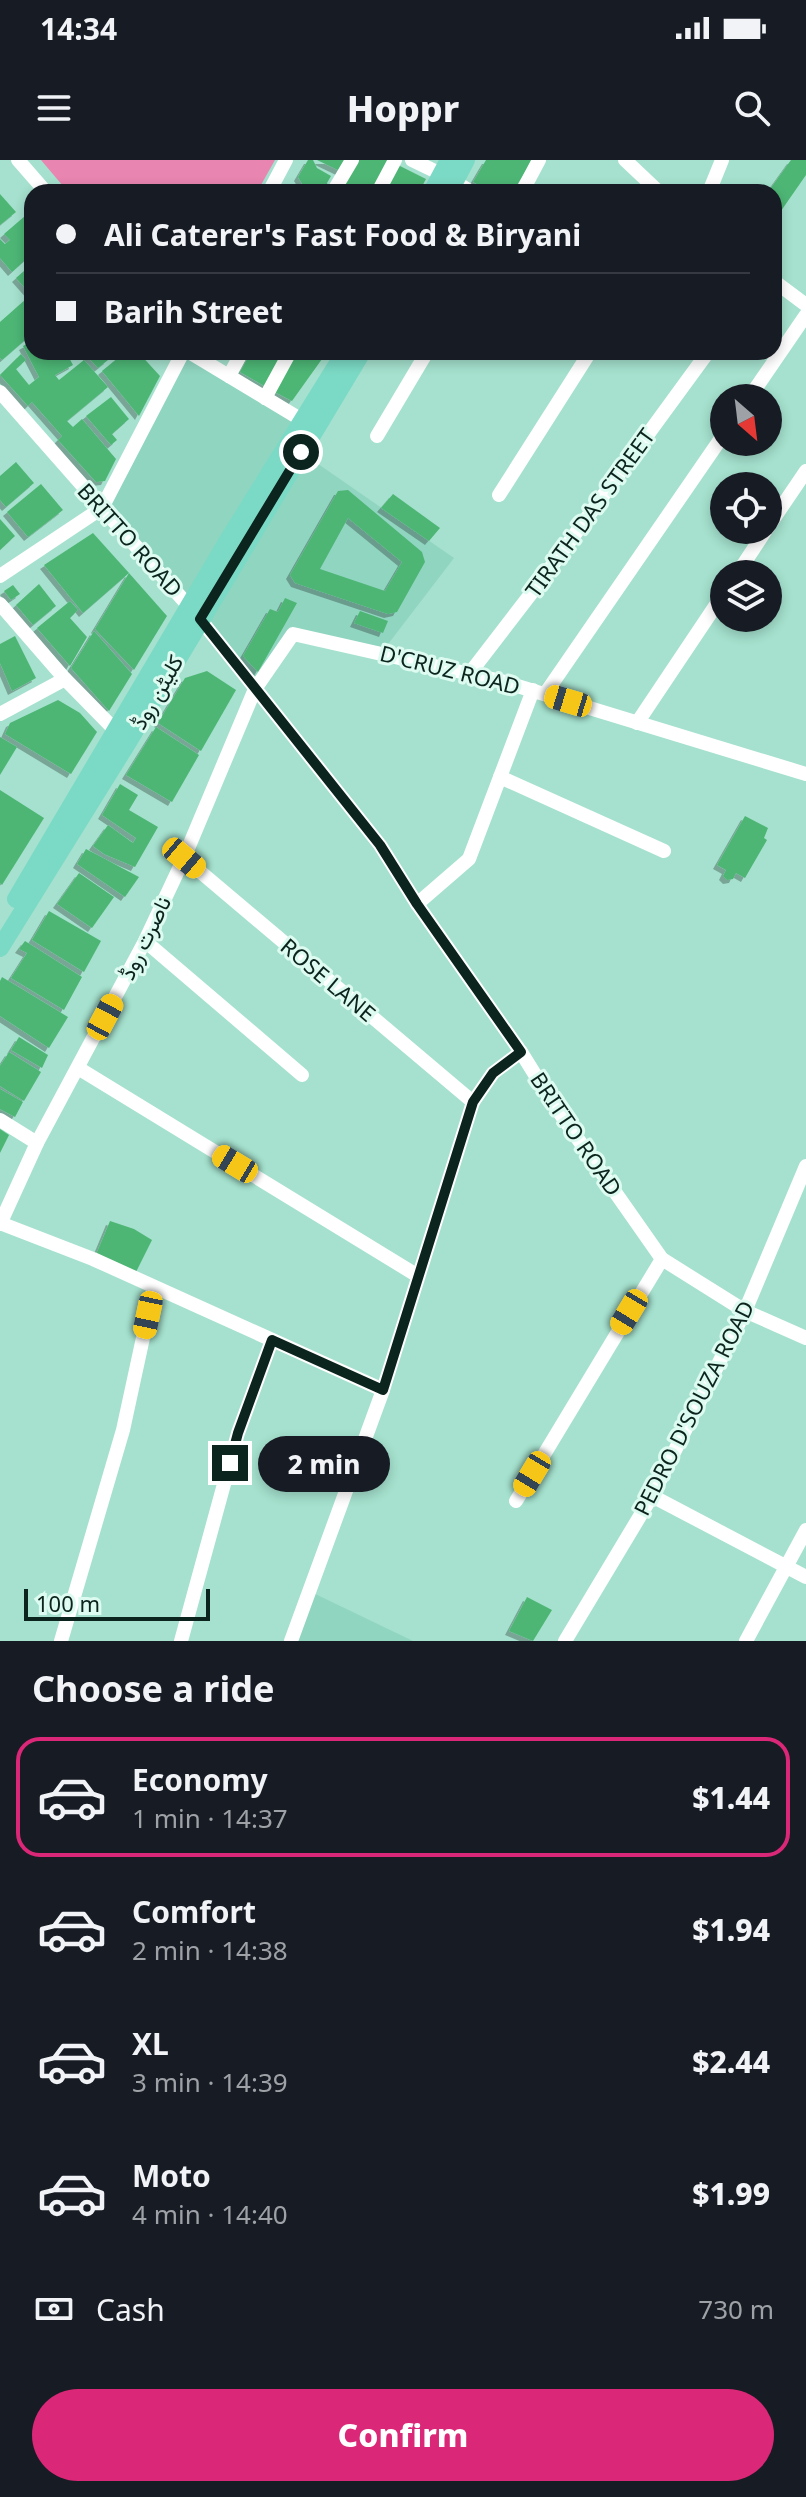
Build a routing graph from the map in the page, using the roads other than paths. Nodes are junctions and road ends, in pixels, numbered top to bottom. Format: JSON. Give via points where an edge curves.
{"nodes":[{"id":1,"x":18,"y":160,"type":"edge"},
{"id":2,"x":286,"y":160,"type":"edge"},
{"id":3,"x":352,"y":160,"type":"edge"},
{"id":4,"x":395,"y":160,"type":"edge"},
{"id":5,"x":412,"y":160,"type":"edge"},
{"id":6,"x":466,"y":160,"type":"edge"},
{"id":7,"x":539,"y":160,"type":"edge"},
{"id":8,"x":625,"y":160,"type":"edge"},
{"id":9,"x":722,"y":160,"type":"edge"},
{"id":10,"x":448,"y":177,"type":"edge"},
{"id":11,"x":39,"y":184,"type":"edge"},
{"id":12,"x":273,"y":184,"type":"edge"},
{"id":13,"x":338,"y":184,"type":"edge"},
{"id":14,"x":382,"y":184,"type":"edge"},
{"id":15,"x":526,"y":184,"type":"edge"},
{"id":16,"x":650,"y":184,"type":"edge"},
{"id":17,"x":712,"y":184,"type":"edge"},
{"id":18,"x":782,"y":287,"type":"edge"},
{"id":19,"x":806,"y":305,"type":"edge"},
{"id":20,"x":806,"y":315,"type":"edge"},
{"id":21,"x":782,"y":350,"type":"edge"},
{"id":22,"x":179,"y":360,"type":"edge"},
{"id":23,"x":202,"y":360,"type":"edge"},
{"id":24,"x":238,"y":360,"type":"edge"},
{"id":25,"x":286,"y":360,"type":"edge"},
{"id":26,"x":340,"y":360,"type":"edge"},
{"id":27,"x":357,"y":360,"type":"edge"},
{"id":28,"x":422,"y":360,"type":"edge"},
{"id":29,"x":585,"y":360,"type":"edge"},
{"id":30,"x":702,"y":360,"type":"edge"},
{"id":31,"x":775,"y":360,"type":"edge"},
{"id":32,"x":229,"y":376,"type":"junction"},
{"id":33,"x":759,"y":384,"type":"edge"},
{"id":34,"x":0,"y":392,"type":"edge"},
{"id":35,"x":265,"y":398,"type":"junction"},
{"id":36,"x":302,"y":420,"type":"junction"},
{"id":37,"x":377,"y":436,"type":"dead end"},
{"id":38,"x":710,"y":454,"type":"edge"},
{"id":39,"x":806,"y":471,"type":"edge"},
{"id":40,"x":499,"y":495,"type":"dead end"},
{"id":41,"x":782,"y":507,"type":"edge"},
{"id":42,"x":102,"y":508,"type":"junction"},
{"id":43,"x":0,"y":576,"type":"edge"},
{"id":44,"x":0,"y":604,"type":"edge"},
{"id":45,"x":195,"y":613,"type":"junction"},
{"id":46,"x":710,"y":614,"type":"edge"},
{"id":47,"x":470,"y":673,"type":"junction"},
{"id":48,"x":65,"y":679,"type":"junction"},
{"id":49,"x":255,"y":689,"type":"junction"},
{"id":50,"x":539,"y":692,"type":"junction"},
{"id":51,"x":0,"y":714,"type":"edge"},
{"id":52,"x":637,"y":723,"type":"junction"},
{"id":53,"x":116,"y":731,"type":"junction"},
{"id":54,"x":806,"y":774,"type":"edge"},
{"id":55,"x":500,"y":777,"type":"junction"},
{"id":56,"x":664,"y":851,"type":"dead end"},
{"id":57,"x":184,"y":858,"type":"junction"},
{"id":58,"x":417,"y":904,"type":"junction"},
{"id":59,"x":0,"y":925,"type":"edge"},
{"id":60,"x":145,"y":941,"type":"junction"},
{"id":61,"x":0,"y":948,"type":"edge"},
{"id":62,"x":521,"y":1052,"type":"junction"},
{"id":63,"x":78,"y":1068,"type":"junction"},
{"id":64,"x":302,"y":1075,"type":"dead end"},
{"id":65,"x":473,"y":1102,"type":"junction"},
{"id":66,"x":0,"y":1120,"type":"edge"},
{"id":67,"x":37,"y":1143,"type":"junction"},
{"id":68,"x":806,"y":1166,"type":"edge"},
{"id":69,"x":0,"y":1224,"type":"edge"},
{"id":70,"x":662,"y":1259,"type":"junction"},
{"id":71,"x":418,"y":1276,"type":"junction"},
{"id":72,"x":154,"y":1287,"type":"junction"},
{"id":73,"x":745,"y":1311,"type":"junction"},
{"id":74,"x":806,"y":1338,"type":"edge"},
{"id":75,"x":272,"y":1340,"type":"junction"},
{"id":76,"x":383,"y":1390,"type":"junction"},
{"id":77,"x":652,"y":1496,"type":"junction"},
{"id":78,"x":516,"y":1501,"type":"dead end"},
{"id":79,"x":806,"y":1530,"type":"edge"},
{"id":80,"x":787,"y":1567,"type":"junction"},
{"id":81,"x":806,"y":1577,"type":"edge"},
{"id":82,"x":61,"y":1641,"type":"edge"},
{"id":83,"x":181,"y":1641,"type":"edge"},
{"id":84,"x":291,"y":1641,"type":"edge"},
{"id":85,"x":565,"y":1641,"type":"edge"},
{"id":86,"x":746,"y":1641,"type":"edge"}],
"edges":[{"from":1,"to":11,"type":"street"},
{"from":2,"to":12,"type":"street"},
{"from":3,"to":13,"type":"street"},
{"from":4,"to":14,"type":"street"},
{"from":5,"to":10,"type":"street"},
{"from":6,"to":10,"type":"main road"},
{"from":7,"to":15,"type":"street"},
{"from":8,"to":16,"type":"street"},
{"from":9,"to":17,"type":"street"},
{"from":18,"to":19,"type":"street"},
{"from":20,"to":21,"type":"street"},
{"from":22,"to":42,"type":"street"},
{"from":23,"to":32,"type":"street"},
{"from":24,"to":32,"type":"street"},
{"from":25,"to":35,"type":"street"},
{"from":26,"to":36,"type":"main road","name":"کلیٹن روڈ"},
{"from":27,"to":45,"type":"main road","name":"کلیٹن روڈ"},
{"from":28,"to":37,"type":"street"},
{"from":29,"to":40,"type":"street"},
{"from":30,"to":47,"type":"street","name":"TIRATH DAS STREET"},
{"from":31,"to":33,"type":"street"},
{"from":32,"to":35,"type":"street"},
{"from":34,"to":42,"type":"street","name":"BRITTO ROAD"},
{"from":35,"to":36,"type":"street"},
{"from":36,"to":45,"type":"main road","name":"کلیٹن روڈ"},
{"from":38,"to":50,"type":"street"},
{"from":39,"to":41,"type":"street"},
{"from":42,"to":43,"type":"street"},
{"from":42,"to":45,"type":"street","name":"BRITTO ROAD"},
{"from":44,"to":48,"type":"street"},
{"from":45,"to":49,"type":"street","name":"BRITTO ROAD"},
{"from":45,"to":53,"type":"main road","name":"کلیٹن روڈ"},
{"from":45,"to":61,"type":"main road","name":"کلیٹن روڈ","via":[[128,742]]},
{"from":46,"to":52,"type":"street"},
{"from":47,"to":49,"type":"street","name":"D'CRUZ ROAD","via":[[293,634]]},
{"from":47,"to":50,"type":"street","name":"D'CRUZ ROAD"},
{"from":48,"to":51,"type":"street"},
{"from":48,"to":53,"type":"street"},
{"from":49,"to":57,"type":"street","name":"ناصرت روڈ"},
{"from":49,"to":58,"type":"street","name":"BRITTO ROAD","via":[[380,845]]},
{"from":50,"to":52,"type":"street","name":"D'CRUZ ROAD"},
{"from":50,"to":55,"type":"street"},
{"from":52,"to":54,"type":"street","name":"D'CRUZ ROAD"},
{"from":53,"to":59,"type":"main road","name":"کلیٹن روڈ"},
{"from":55,"to":56,"type":"street"},
{"from":55,"to":58,"type":"street","via":[[469,859]]},
{"from":57,"to":60,"type":"street","name":"ناصرت روڈ"},
{"from":57,"to":65,"type":"street","name":"ROSE LANE"},
{"from":58,"to":62,"type":"street","name":"BRITTO ROAD"},
{"from":60,"to":63,"type":"street","name":"ناصرت روڈ"},
{"from":60,"to":64,"type":"street"},
{"from":62,"to":65,"type":"street","via":[[493,1073]]},
{"from":62,"to":70,"type":"street","name":"BRITTO ROAD"},
{"from":63,"to":67,"type":"street","name":"ناصرت روڈ"},
{"from":63,"to":71,"type":"street"},
{"from":65,"to":71,"type":"street"},
{"from":66,"to":67,"type":"street"},
{"from":67,"to":69,"type":"street","name":"ناصرت روڈ"},
{"from":68,"to":73,"type":"street","name":"PEDRO D'SOUZA ROAD"},
{"from":69,"to":72,"type":"street"},
{"from":70,"to":73,"type":"street","name":"BRITTO ROAD"},
{"from":70,"to":78,"type":"street"},
{"from":71,"to":76,"type":"street"},
{"from":72,"to":75,"type":"street"},
{"from":72,"to":82,"type":"street","via":[[123,1430]]},
{"from":73,"to":74,"type":"street","name":"BRITTO ROAD"},
{"from":73,"to":77,"type":"street","name":"PEDRO D'SOUZA ROAD"},
{"from":75,"to":76,"type":"street"},
{"from":75,"to":83,"type":"street","via":[[238,1433]]},
{"from":76,"to":84,"type":"street"},
{"from":77,"to":80,"type":"street"},
{"from":77,"to":85,"type":"street","name":"PEDRO D'SOUZA ROAD"},
{"from":79,"to":80,"type":"street"},
{"from":80,"to":81,"type":"street"},
{"from":80,"to":86,"type":"street"}]}
